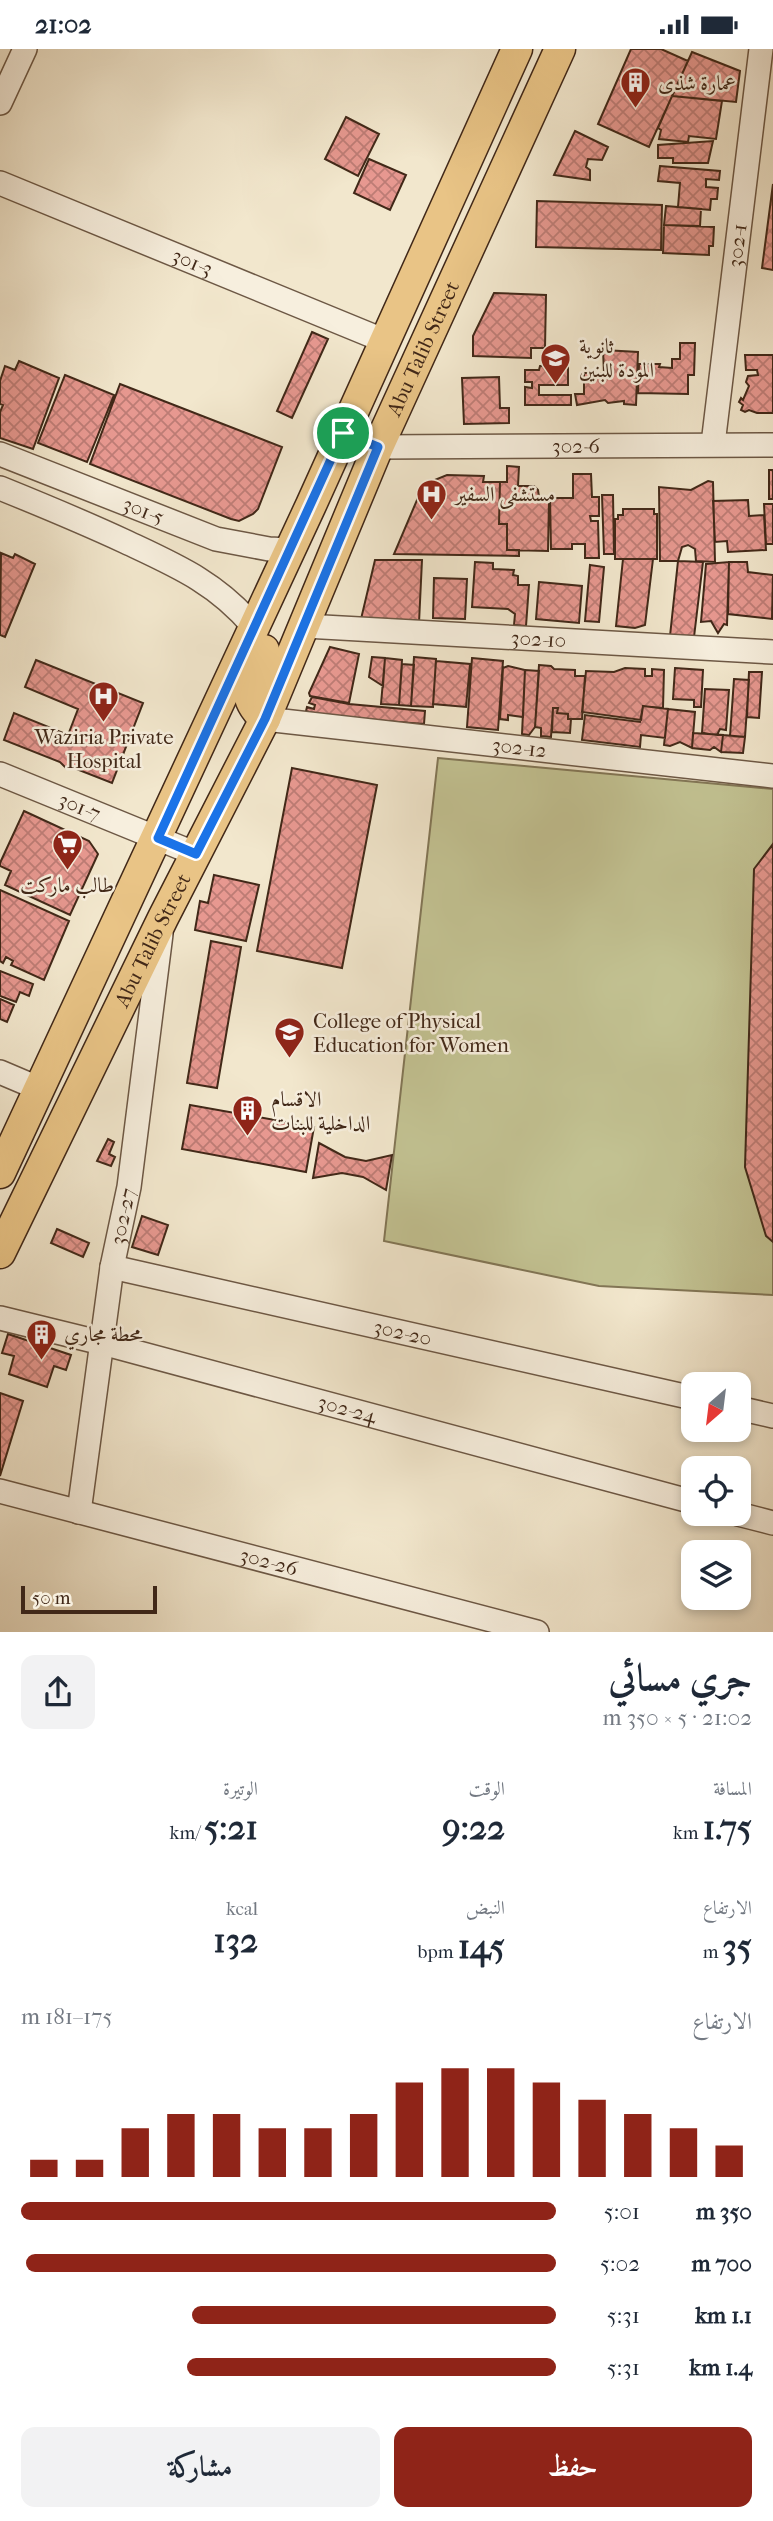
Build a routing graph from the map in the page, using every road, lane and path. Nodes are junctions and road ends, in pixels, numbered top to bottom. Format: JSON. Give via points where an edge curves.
{"nodes":[{"id":1,"x":24,"y":49,"type":"edge"},
{"id":2,"x":517,"y":49,"type":"edge"},
{"id":3,"x":560,"y":49,"type":"edge"},
{"id":4,"x":761,"y":49,"type":"edge"},
{"id":5,"x":0,"y":103,"type":"edge"},
{"id":6,"x":0,"y":183,"type":"edge"},
{"id":7,"x":385,"y":341,"type":"junction"},
{"id":8,"x":343,"y":433,"type":"junction"},
{"id":9,"x":713,"y":444,"type":"junction"},
{"id":10,"x":773,"y":445,"type":"edge"},
{"id":11,"x":378,"y":447,"type":"junction"},
{"id":12,"x":0,"y":454,"type":"edge"},
{"id":13,"x":73,"y":484,"type":"junction"},
{"id":14,"x":0,"y":488,"type":"edge"},
{"id":15,"x":311,"y":505,"type":"junction"},
{"id":16,"x":61,"y":512,"type":"junction"},
{"id":17,"x":289,"y":550,"type":"junction"},
{"id":18,"x":253,"y":626,"type":"junction"},
{"id":19,"x":305,"y":626,"type":"junction"},
{"id":20,"x":773,"y":652,"type":"edge"},
{"id":21,"x":265,"y":719,"type":"junction"},
{"id":22,"x":0,"y":774,"type":"edge"},
{"id":23,"x":773,"y":776,"type":"edge"},
{"id":24,"x":158,"y":838,"type":"junction"},
{"id":25,"x":196,"y":854,"type":"junction"},
{"id":26,"x":163,"y":918,"type":"junction"},
{"id":27,"x":0,"y":1072,"type":"edge"},
{"id":28,"x":40,"y":1089,"type":"junction"},
{"id":29,"x":0,"y":1173,"type":"edge"},
{"id":30,"x":0,"y":1254,"type":"edge"},
{"id":31,"x":112,"y":1267,"type":"junction"},
{"id":32,"x":0,"y":1318,"type":"edge"},
{"id":33,"x":102,"y":1343,"type":"junction"},
{"id":34,"x":681,"y":1395,"type":"edge"},
{"id":35,"x":751,"y":1411,"type":"edge"},
{"id":36,"x":773,"y":1416,"type":"edge"},
{"id":37,"x":0,"y":1491,"type":"edge"},
{"id":38,"x":681,"y":1499,"type":"edge"},
{"id":39,"x":79,"y":1513,"type":"junction"},
{"id":40,"x":751,"y":1518,"type":"edge"},
{"id":41,"x":773,"y":1523,"type":"edge"},
{"id":42,"x":537,"y":1632,"type":"edge"}],
"edges":[{"from":1,"to":5,"type":"street"},
{"from":2,"to":7,"type":"main road","name":"Abu Talib Street"},
{"from":3,"to":11,"type":"main road","name":"Abu Talib Street"},
{"from":4,"to":9,"type":"street","name":"302-1"},
{"from":6,"to":7,"type":"street","name":"301-3"},
{"from":7,"to":8,"type":"main road","name":"Abu Talib Street"},
{"from":8,"to":11,"type":"main road"},
{"from":8,"to":15,"type":"main road","name":"Abu Talib Street"},
{"from":9,"to":10,"type":"street","name":"302-6"},
{"from":9,"to":11,"type":"street","name":"302-6"},
{"from":11,"to":19,"type":"main road","name":"Abu Talib Street"},
{"from":12,"to":13,"type":"street","name":"301-5"},
{"from":13,"to":16,"type":"street"},
{"from":13,"to":17,"type":"street","name":"301-5","via":[[216,539]]},
{"from":14,"to":16,"type":"street","name":"301-5"},
{"from":15,"to":17,"type":"main road","name":"Abu Talib Street"},
{"from":15,"to":21,"type":"main road","via":[[289,599],[248,687],[251,705]]},
{"from":16,"to":18,"type":"street","name":"301-5","via":[[185,569],[218,590]]},
{"from":17,"to":18,"type":"main road","name":"Abu Talib Street"},
{"from":18,"to":24,"type":"main road","name":"Abu Talib Street"},
{"from":19,"to":20,"type":"street","name":"302-10"},
{"from":19,"to":21,"type":"main road","name":"Abu Talib Street"},
{"from":21,"to":23,"type":"street","name":"302-12"},
{"from":21,"to":25,"type":"main road","name":"Abu Talib Street"},
{"from":22,"to":24,"type":"street","name":"301-7"},
{"from":24,"to":25,"type":"street","name":"301-7"},
{"from":24,"to":28,"type":"main road","name":"Abu Talib Street"},
{"from":25,"to":26,"type":"main road","name":"Abu Talib Street"},
{"from":26,"to":30,"type":"main road","name":"Abu Talib Street"},
{"from":26,"to":31,"type":"street","name":"302-27","via":[[129,1187]]},
{"from":27,"to":28,"type":"street"},
{"from":28,"to":29,"type":"main road","name":"Abu Talib Street"},
{"from":31,"to":33,"type":"street","name":"302-27"},
{"from":31,"to":34,"type":"street","name":"302-20"},
{"from":32,"to":33,"type":"street","name":"302-24"},
{"from":33,"to":38,"type":"street","name":"302-24"},
{"from":33,"to":39,"type":"street","name":"302-27"},
{"from":35,"to":36,"type":"street"},
{"from":37,"to":39,"type":"street","name":"302-26"},
{"from":39,"to":42,"type":"street","name":"302-26"},
{"from":40,"to":41,"type":"street"}]}
